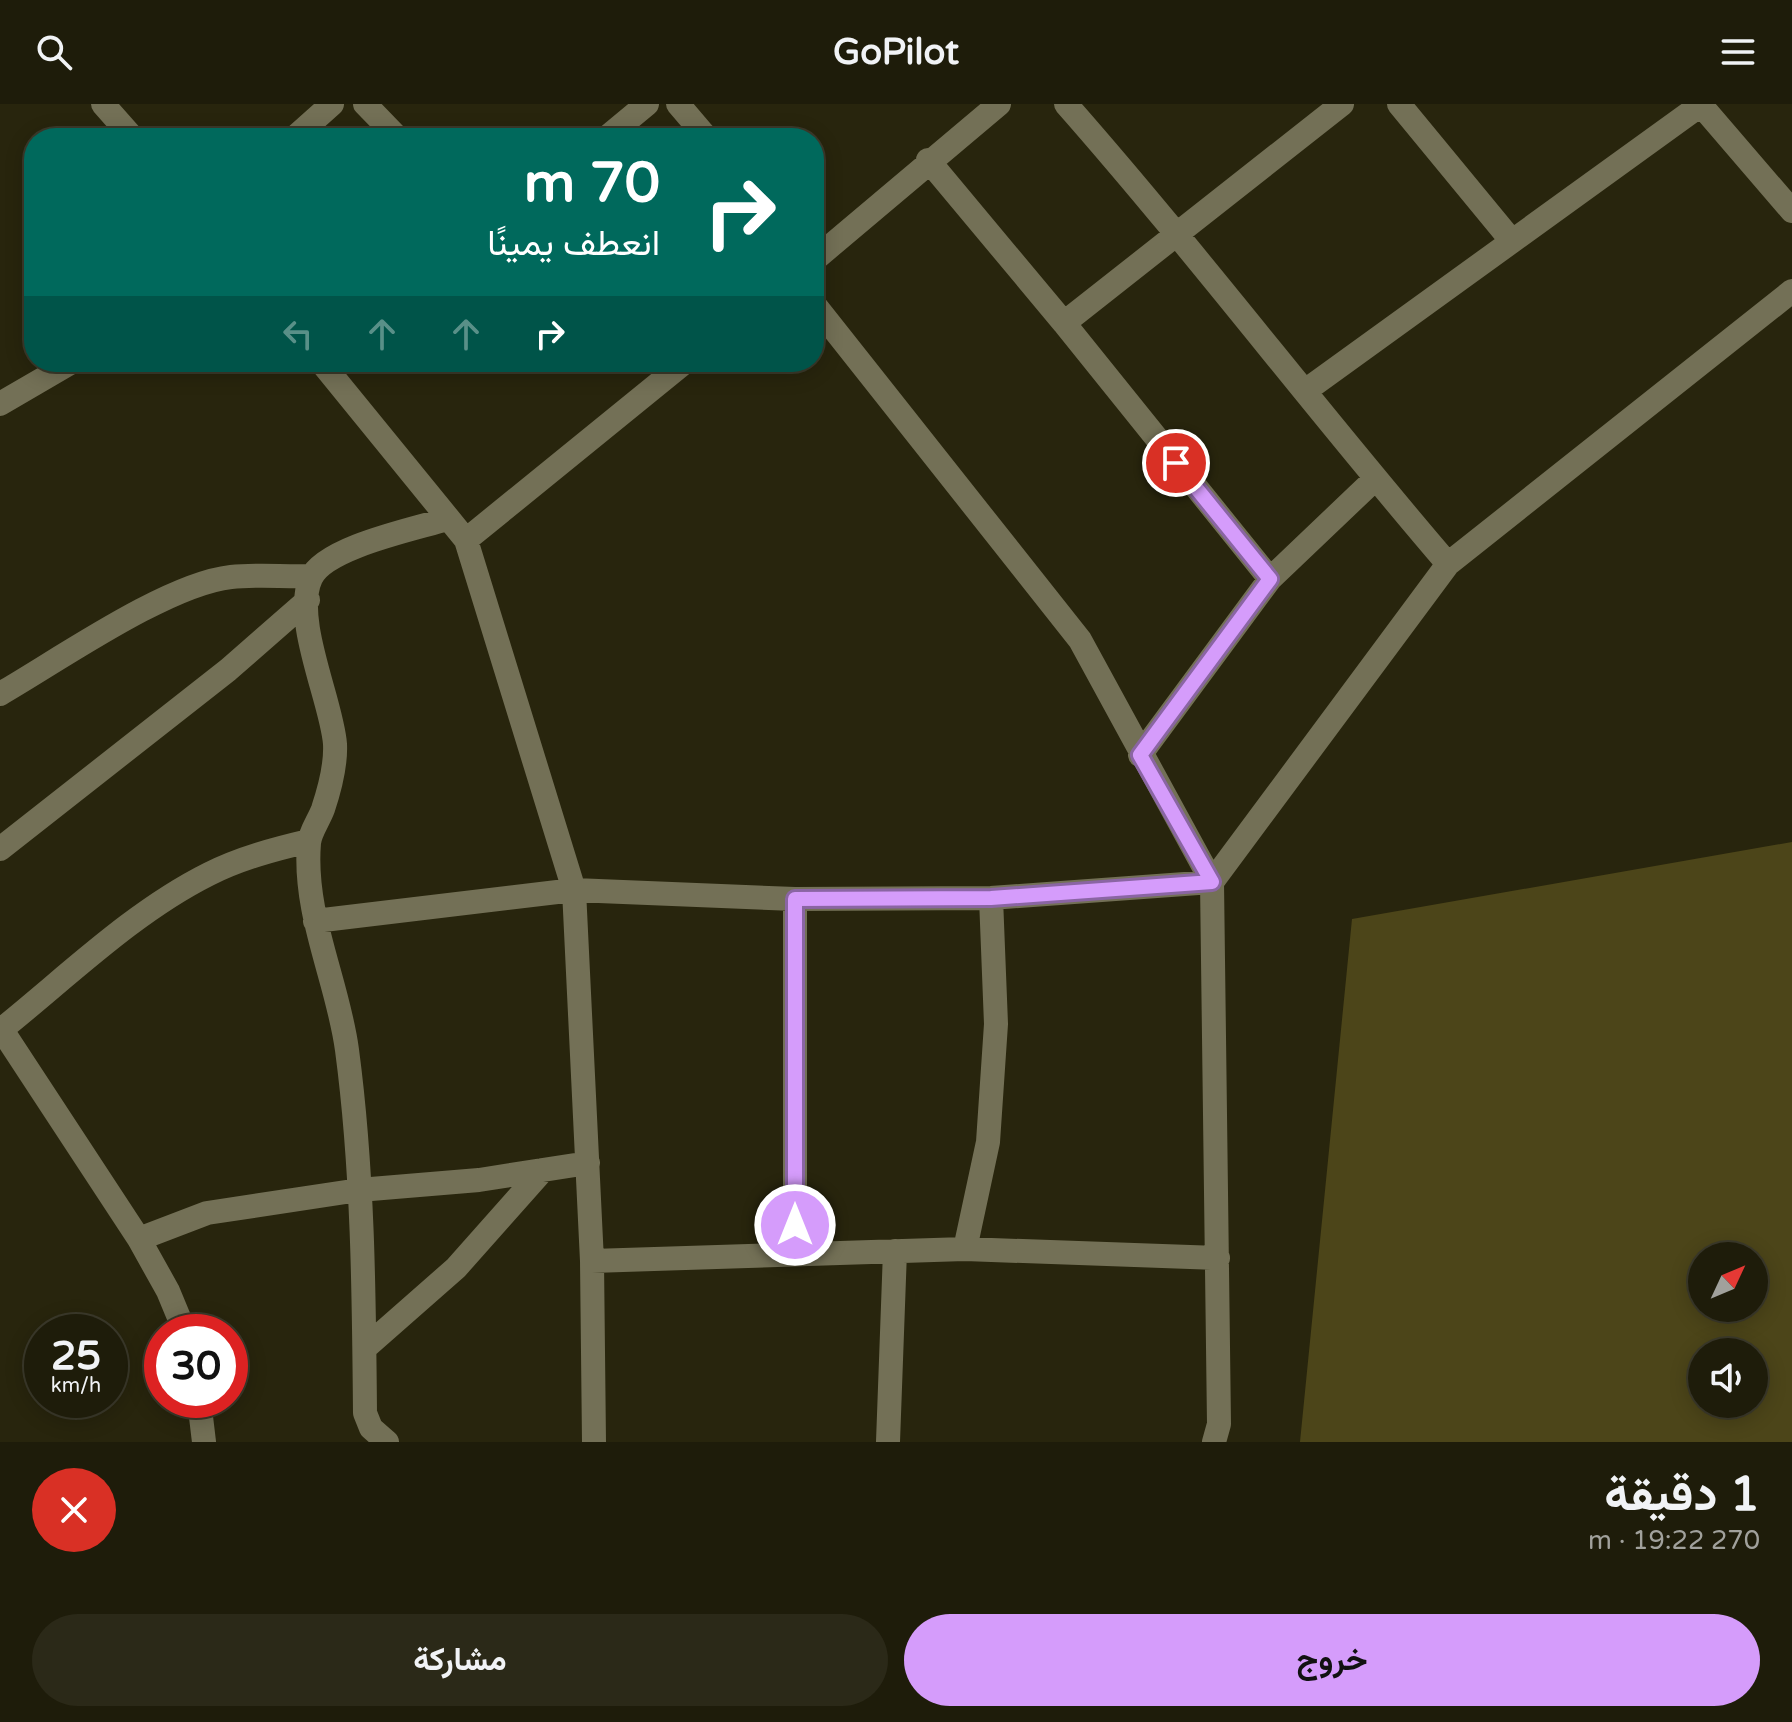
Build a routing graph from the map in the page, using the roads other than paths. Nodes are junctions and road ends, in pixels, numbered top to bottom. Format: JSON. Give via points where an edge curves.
{"nodes":[{"id":1,"x":103,"y":104,"type":"edge"},
{"id":2,"x":332,"y":104,"type":"edge"},
{"id":3,"x":365,"y":104,"type":"edge"},
{"id":4,"x":647,"y":104,"type":"edge"},
{"id":5,"x":678,"y":104,"type":"edge"},
{"id":6,"x":999,"y":104,"type":"edge"},
{"id":7,"x":1066,"y":104,"type":"edge"},
{"id":8,"x":1342,"y":104,"type":"edge"},
{"id":9,"x":1399,"y":104,"type":"edge"},
{"id":10,"x":1701,"y":104,"type":"edge"},
{"id":11,"x":124,"y":128,"type":"edge"},
{"id":12,"x":305,"y":128,"type":"edge"},
{"id":13,"x":388,"y":128,"type":"edge"},
{"id":14,"x":618,"y":128,"type":"edge"},
{"id":15,"x":698,"y":128,"type":"edge"},
{"id":16,"x":928,"y":160,"type":"junction"},
{"id":17,"x":1792,"y":211,"type":"edge"},
{"id":18,"x":1177,"y":231,"type":"junction"},
{"id":19,"x":1511,"y":240,"type":"junction"},
{"id":20,"x":824,"y":251,"type":"edge"},
{"id":21,"x":1792,"y":291,"type":"edge"},
{"id":22,"x":824,"y":317,"type":"edge"},
{"id":23,"x":1064,"y":323,"type":"junction"},
{"id":24,"x":55,"y":372,"type":"edge"},
{"id":25,"x":337,"y":372,"type":"edge"},
{"id":26,"x":673,"y":372,"type":"edge"},
{"id":27,"x":1305,"y":391,"type":"junction"},
{"id":28,"x":0,"y":404,"type":"edge"},
{"id":29,"x":1375,"y":479,"type":"junction"},
{"id":30,"x":447,"y":519,"type":"junction"},
{"id":31,"x":466,"y":540,"type":"junction"},
{"id":32,"x":1448,"y":564,"type":"junction"},
{"id":33,"x":1270,"y":579,"type":"junction"},
{"id":34,"x":310,"y":588,"type":"junction"},
{"id":35,"x":0,"y":694,"type":"edge"},
{"id":36,"x":1140,"y":755,"type":"junction"},
{"id":37,"x":309,"y":841,"type":"junction"},
{"id":38,"x":0,"y":849,"type":"edge"},
{"id":39,"x":1212,"y":882,"type":"junction"},
{"id":40,"x":574,"y":890,"type":"junction"},
{"id":41,"x":991,"y":898,"type":"junction"},
{"id":42,"x":795,"y":899,"type":"junction"},
{"id":43,"x":315,"y":921,"type":"junction"},
{"id":44,"x":1,"y":1028,"type":"edge"},
{"id":45,"x":588,"y":1163,"type":"junction"},
{"id":46,"x":543,"y":1170,"type":"junction"},
{"id":47,"x":359,"y":1190,"type":"junction"},
{"id":48,"x":139,"y":1239,"type":"junction"},
{"id":49,"x":965,"y":1249,"type":"junction"},
{"id":50,"x":895,"y":1251,"type":"junction"},
{"id":51,"x":795,"y":1254,"type":"junction"},
{"id":52,"x":1218,"y":1258,"type":"junction"},
{"id":53,"x":592,"y":1261,"type":"junction"},
{"id":54,"x":178,"y":1314,"type":"edge"},
{"id":55,"x":365,"y":1348,"type":"junction"},
{"id":56,"x":201,"y":1418,"type":"edge"},
{"id":57,"x":204,"y":1442,"type":"edge"},
{"id":58,"x":387,"y":1442,"type":"edge"},
{"id":59,"x":594,"y":1442,"type":"edge"},
{"id":60,"x":888,"y":1442,"type":"edge"},
{"id":61,"x":1214,"y":1442,"type":"edge"}],
"edges":[{"from":1,"to":11,"type":"street"},
{"from":2,"to":12,"type":"street"},
{"from":3,"to":13,"type":"street"},
{"from":4,"to":14,"type":"street"},
{"from":5,"to":15,"type":"street"},
{"from":6,"to":16,"type":"street"},
{"from":7,"to":18,"type":"street"},
{"from":8,"to":18,"type":"street"},
{"from":9,"to":19,"type":"street"},
{"from":10,"to":17,"type":"street"},
{"from":10,"to":19,"type":"street"},
{"from":16,"to":20,"type":"street"},
{"from":16,"to":23,"type":"street"},
{"from":18,"to":23,"type":"street"},
{"from":18,"to":27,"type":"street"},
{"from":19,"to":27,"type":"street"},
{"from":21,"to":32,"type":"street"},
{"from":22,"to":36,"type":"street","via":[[1080,640]]},
{"from":23,"to":33,"type":"street"},
{"from":24,"to":28,"type":"street"},
{"from":25,"to":30,"type":"street"},
{"from":26,"to":31,"type":"street"},
{"from":27,"to":29,"type":"street"},
{"from":29,"to":32,"type":"street"},
{"from":29,"to":33,"type":"street"},
{"from":30,"to":31,"type":"street"},
{"from":30,"to":34,"type":"street","via":[[357,546],[321,566]]},
{"from":31,"to":40,"type":"street"},
{"from":32,"to":39,"type":"street"},
{"from":33,"to":36,"type":"street"},
{"from":34,"to":35,"type":"street","via":[[230,577],[199,585],[166,598]]},
{"from":34,"to":37,"type":"street","via":[[310,642],[335,745],[329,789]]},
{"from":34,"to":38,"type":"street","via":[[205,689]]},
{"from":36,"to":39,"type":"street"},
{"from":37,"to":43,"type":"street"},
{"from":37,"to":44,"type":"street","via":[[209,874],[148,913]]},
{"from":39,"to":41,"type":"street"},
{"from":39,"to":52,"type":"street"},
{"from":40,"to":42,"type":"street"},
{"from":40,"to":43,"type":"street"},
{"from":40,"to":45,"type":"street"},
{"from":41,"to":42,"type":"street"},
{"from":41,"to":49,"type":"street","via":[[996,1024],[988,1142]]},
{"from":42,"to":51,"type":"street"},
{"from":43,"to":47,"type":"street","via":[[347,1048]]},
{"from":44,"to":48,"type":"street"},
{"from":45,"to":46,"type":"street"},
{"from":45,"to":53,"type":"street"},
{"from":46,"to":47,"type":"street"},
{"from":46,"to":55,"type":"street","via":[[456,1268]]},
{"from":47,"to":48,"type":"street","via":[[207,1213]]},
{"from":47,"to":55,"type":"street"},
{"from":48,"to":54,"type":"street"},
{"from":49,"to":50,"type":"street"},
{"from":49,"to":52,"type":"street"},
{"from":50,"to":51,"type":"street"},
{"from":50,"to":60,"type":"street"},
{"from":51,"to":53,"type":"street"},
{"from":52,"to":61,"type":"street","via":[[1219,1424]]},
{"from":53,"to":59,"type":"street"},
{"from":55,"to":58,"type":"street","via":[[365,1413],[371,1428]]},
{"from":56,"to":57,"type":"street"}]}
